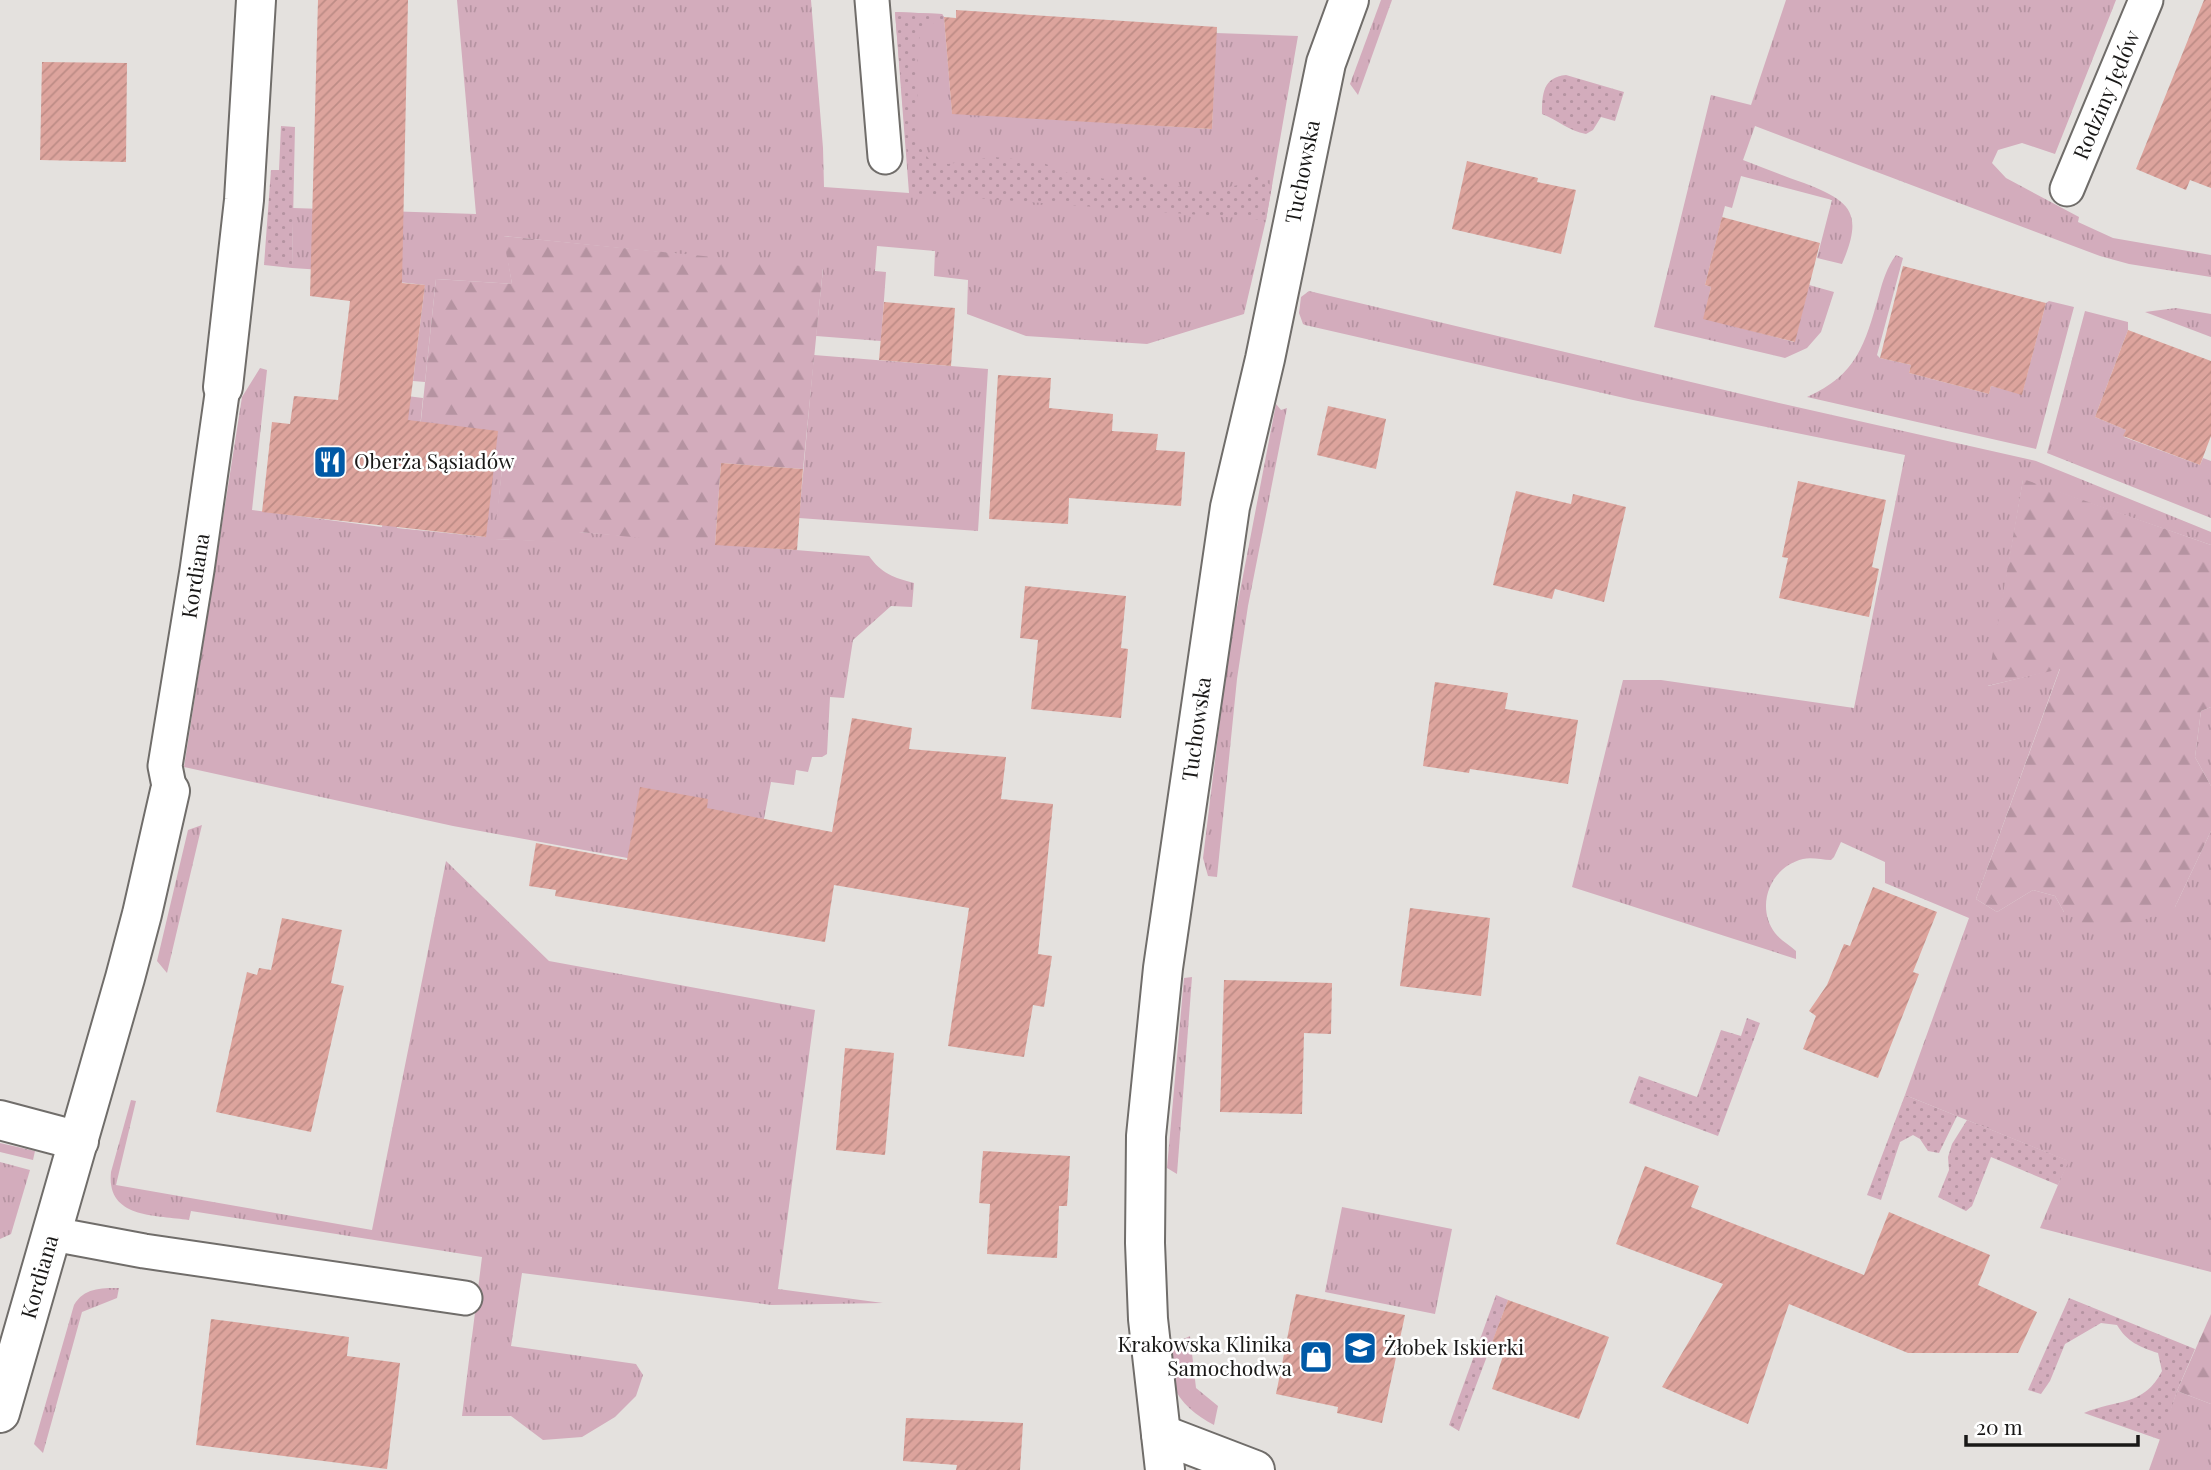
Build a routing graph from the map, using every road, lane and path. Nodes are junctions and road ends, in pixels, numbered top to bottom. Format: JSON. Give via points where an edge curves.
{"nodes":[{"id":1,"x":256,"y":0,"type":"edge"},
{"id":2,"x":872,"y":0,"type":"edge"},
{"id":3,"x":1349,"y":0,"type":"edge"},
{"id":4,"x":2146,"y":0,"type":"edge"},
{"id":5,"x":885,"y":157,"type":"dead end"},
{"id":6,"x":2067,"y":190,"type":"dead end"},
{"id":7,"x":223,"y":387,"type":"joint"},
{"id":8,"x":170,"y":790,"type":"joint"},
{"id":9,"x":0,"y":1119,"type":"edge"},
{"id":10,"x":79,"y":1141,"type":"junction"},
{"id":11,"x":53,"y":1234,"type":"junction"},
{"id":12,"x":465,"y":1298,"type":"dead end"},
{"id":13,"x":0,"y":1413,"type":"edge"},
{"id":14,"x":1163,"y":1452,"type":"edge"},
{"id":15,"x":1255,"y":1470,"type":"edge"}],
"edges":[{"from":1,"to":7,"type":"street","name":"Kordiana","via":[[244,200]]},
{"from":2,"to":5,"type":"lane"},
{"from":3,"to":14,"type":"street","name":"Tuchowska","via":[[1326,63],[1230,507],[1163,968],[1146,1136],[1145,1242],[1148,1320]]},
{"from":4,"to":6,"type":"lane","name":"Rodziny Jędów"},
{"from":7,"to":8,"type":"lane","name":"Kordiana","via":[[165,766]]},
{"from":8,"to":10,"type":"street","name":"Kordiana","via":[[142,914]]},
{"from":9,"to":10,"type":"street"},
{"from":10,"to":11,"type":"street","name":"Kordiana"},
{"from":11,"to":12,"type":"lane"},
{"from":11,"to":13,"type":"street","name":"Kordiana"},
{"from":14,"to":15,"type":"street"}]}
